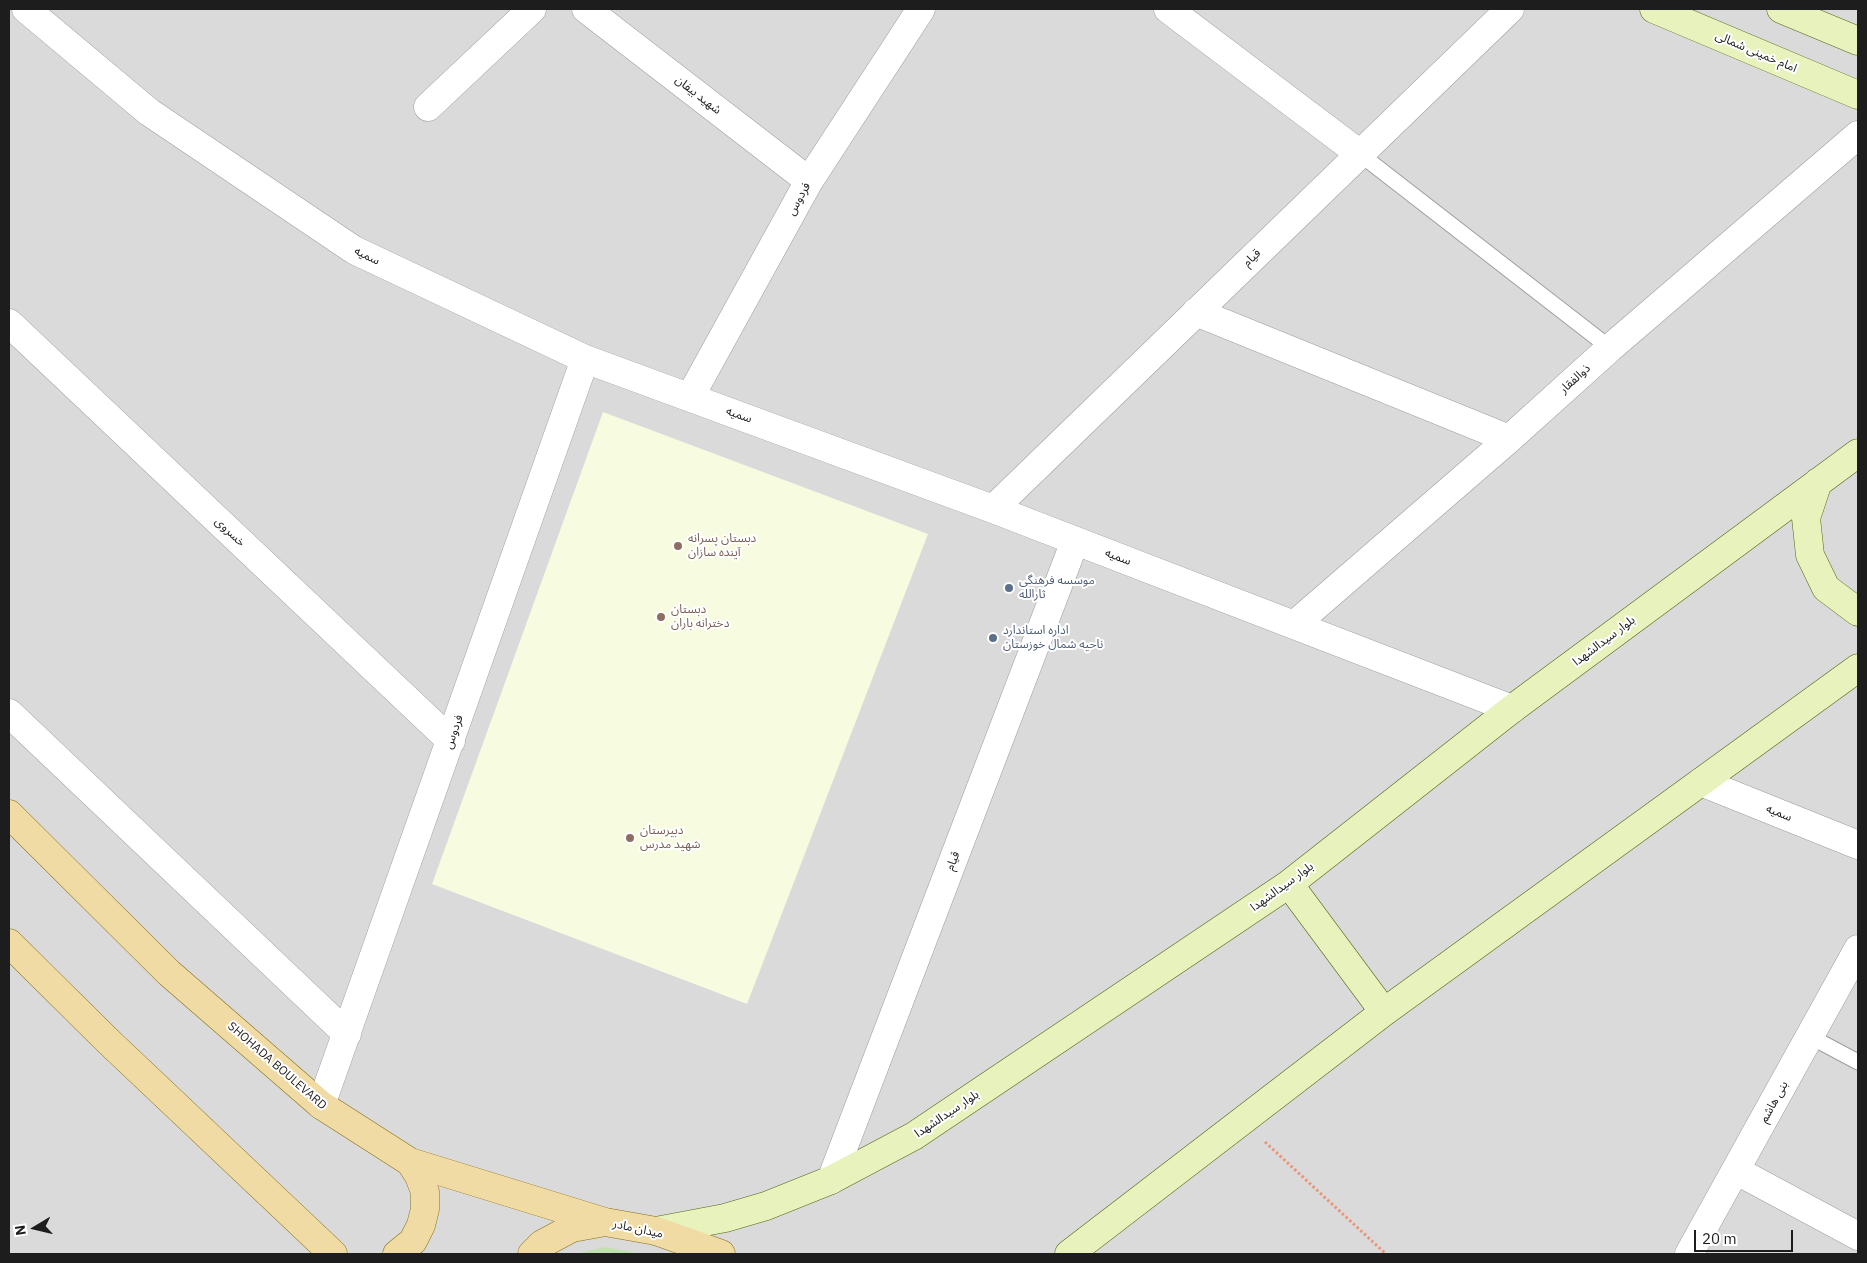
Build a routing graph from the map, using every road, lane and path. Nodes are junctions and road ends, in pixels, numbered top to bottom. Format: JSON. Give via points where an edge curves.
{"nodes":[{"id":1,"x":26,"y":9,"type":"edge"},
{"id":2,"x":532,"y":9,"type":"edge"},
{"id":3,"x":586,"y":9,"type":"edge"},
{"id":4,"x":921,"y":9,"type":"edge"},
{"id":5,"x":1168,"y":9,"type":"edge"},
{"id":6,"x":1510,"y":9,"type":"edge"},
{"id":7,"x":1654,"y":9,"type":"edge"},
{"id":8,"x":1781,"y":9,"type":"edge"},
{"id":9,"x":1858,"y":41,"type":"edge"},
{"id":10,"x":1858,"y":95,"type":"edge"},
{"id":11,"x":428,"y":107,"type":"dead end"},
{"id":12,"x":1858,"y":135,"type":"edge"},
{"id":13,"x":1360,"y":154,"type":"junction"},
{"id":14,"x":809,"y":181,"type":"junction"},
{"id":15,"x":1196,"y":312,"type":"junction"},
{"id":16,"x":9,"y":323,"type":"edge"},
{"id":17,"x":1610,"y":348,"type":"junction"},
{"id":18,"x":585,"y":359,"type":"junction"},
{"id":19,"x":690,"y":397,"type":"junction"},
{"id":20,"x":1508,"y":439,"type":"junction"},
{"id":21,"x":1858,"y":453,"type":"edge"},
{"id":22,"x":1818,"y":482,"type":"junction"},
{"id":23,"x":993,"y":508,"type":"junction"},
{"id":24,"x":1075,"y":541,"type":"junction"},
{"id":25,"x":1858,"y":612,"type":"edge"},
{"id":26,"x":1294,"y":625,"type":"junction"},
{"id":27,"x":1858,"y":668,"type":"edge"},
{"id":28,"x":1512,"y":709,"type":"junction"},
{"id":29,"x":9,"y":713,"type":"edge"},
{"id":30,"x":451,"y":741,"type":"junction"},
{"id":31,"x":1700,"y":782,"type":"junction"},
{"id":32,"x":9,"y":814,"type":"edge"},
{"id":33,"x":1858,"y":845,"type":"edge"},
{"id":34,"x":1289,"y":884,"type":"junction"},
{"id":35,"x":9,"y":944,"type":"edge"},
{"id":36,"x":1858,"y":949,"type":"edge"},
{"id":37,"x":1384,"y":1012,"type":"junction"},
{"id":38,"x":347,"y":1034,"type":"junction"},
{"id":39,"x":1811,"y":1036,"type":"junction"},
{"id":40,"x":1858,"y":1062,"type":"edge"},
{"id":41,"x":321,"y":1106,"type":"junction"},
{"id":42,"x":1243,"y":1121,"type":"junction"},
{"id":43,"x":410,"y":1162,"type":"junction"},
{"id":44,"x":1736,"y":1171,"type":"junction"},
{"id":45,"x":831,"y":1180,"type":"junction"},
{"id":46,"x":604,"y":1222,"type":"junction"},
{"id":47,"x":656,"y":1231,"type":"junction"},
{"id":48,"x":1858,"y":1236,"type":"edge"},
{"id":49,"x":333,"y":1254,"type":"edge"},
{"id":50,"x":397,"y":1254,"type":"edge"},
{"id":51,"x":532,"y":1254,"type":"edge"},
{"id":52,"x":721,"y":1254,"type":"edge"},
{"id":53,"x":1069,"y":1254,"type":"edge"},
{"id":54,"x":1386,"y":1254,"type":"edge"},
{"id":55,"x":1689,"y":1254,"type":"edge"}],
"edges":[{"from":1,"to":18,"type":"street","name":"سمیه","via":[[149,112],[354,250]]},
{"from":2,"to":11,"type":"street"},
{"from":3,"to":14,"type":"street","name":"شهید بیفان"},
{"from":4,"to":14,"type":"street","name":"فردوس"},
{"from":5,"to":13,"type":"street"},
{"from":6,"to":13,"type":"street","name":"قیام"},
{"from":7,"to":10,"type":"main road","name":"امام خمینی شمالی"},
{"from":8,"to":9,"type":"main road"},
{"from":12,"to":17,"type":"street","name":"ذوالفقار"},
{"from":13,"to":15,"type":"street","name":"قیام"},
{"from":13,"to":17,"type":"lane"},
{"from":14,"to":19,"type":"street","name":"فردوس"},
{"from":15,"to":20,"type":"street"},
{"from":15,"to":23,"type":"street","name":"قیام"},
{"from":16,"to":30,"type":"street","name":"خسروی"},
{"from":17,"to":20,"type":"street","name":"ذوالفقار"},
{"from":18,"to":19,"type":"street","name":"سمیه"},
{"from":18,"to":30,"type":"street","name":"فردوس"},
{"from":19,"to":23,"type":"street","name":"سمیه"},
{"from":20,"to":26,"type":"street","name":"ذوالفقار"},
{"from":21,"to":22,"type":"main road","name":"بلوار سیدالشهدا"},
{"from":22,"to":25,"type":"main road","via":[[1806,518],[1810,555],[1826,588]]},
{"from":22,"to":28,"type":"main road","name":"بلوار سیدالشهدا"},
{"from":23,"to":24,"type":"street","name":"سمیه"},
{"from":24,"to":26,"type":"street","name":"سمیه"},
{"from":24,"to":45,"type":"street","name":"قیام"},
{"from":26,"to":28,"type":"street","name":"سمیه"},
{"from":27,"to":31,"type":"main road"},
{"from":28,"to":34,"type":"main road","name":"بلوار سیدالشهدا"},
{"from":29,"to":38,"type":"street"},
{"from":30,"to":38,"type":"street","name":"فردوس"},
{"from":31,"to":33,"type":"street","name":"سمیه"},
{"from":31,"to":37,"type":"main road"},
{"from":32,"to":41,"type":"main road","name":"SHOHADA BOULEVARD","via":[[169,972]]},
{"from":34,"to":37,"type":"main road"},
{"from":34,"to":45,"type":"main road","name":"بلوار سیدالشهدا","via":[[914,1136]]},
{"from":35,"to":49,"type":"main road"},
{"from":36,"to":39,"type":"street","name":"بنی هاشم"},
{"from":37,"to":42,"type":"main road"},
{"from":38,"to":41,"type":"street","name":"فردوس"},
{"from":39,"to":40,"type":"lane"},
{"from":39,"to":44,"type":"street","name":"بنی هاشم"},
{"from":41,"to":43,"type":"main road","name":"SHOHADA BOULEVARD"},
{"from":42,"to":53,"type":"main road"},
{"from":42,"to":54,"type":"path"},
{"from":43,"to":46,"type":"main road","name":"SHOHADA BOULEVARD"},
{"from":43,"to":50,"type":"main road","via":[[425,1192],[425,1209],[413,1241]]},
{"from":44,"to":48,"type":"street"},
{"from":44,"to":55,"type":"street","name":"بنی هاشم"},
{"from":45,"to":47,"type":"main road","name":"بلوار سیدالشهدا","via":[[766,1206],[725,1218]]},
{"from":46,"to":47,"type":"main road","name":"میدان مادر"},
{"from":46,"to":51,"type":"main road","name":"میدان مادر","via":[[572,1228],[542,1244]]},
{"from":47,"to":52,"type":"main road","name":"میدان مادر"}]}
